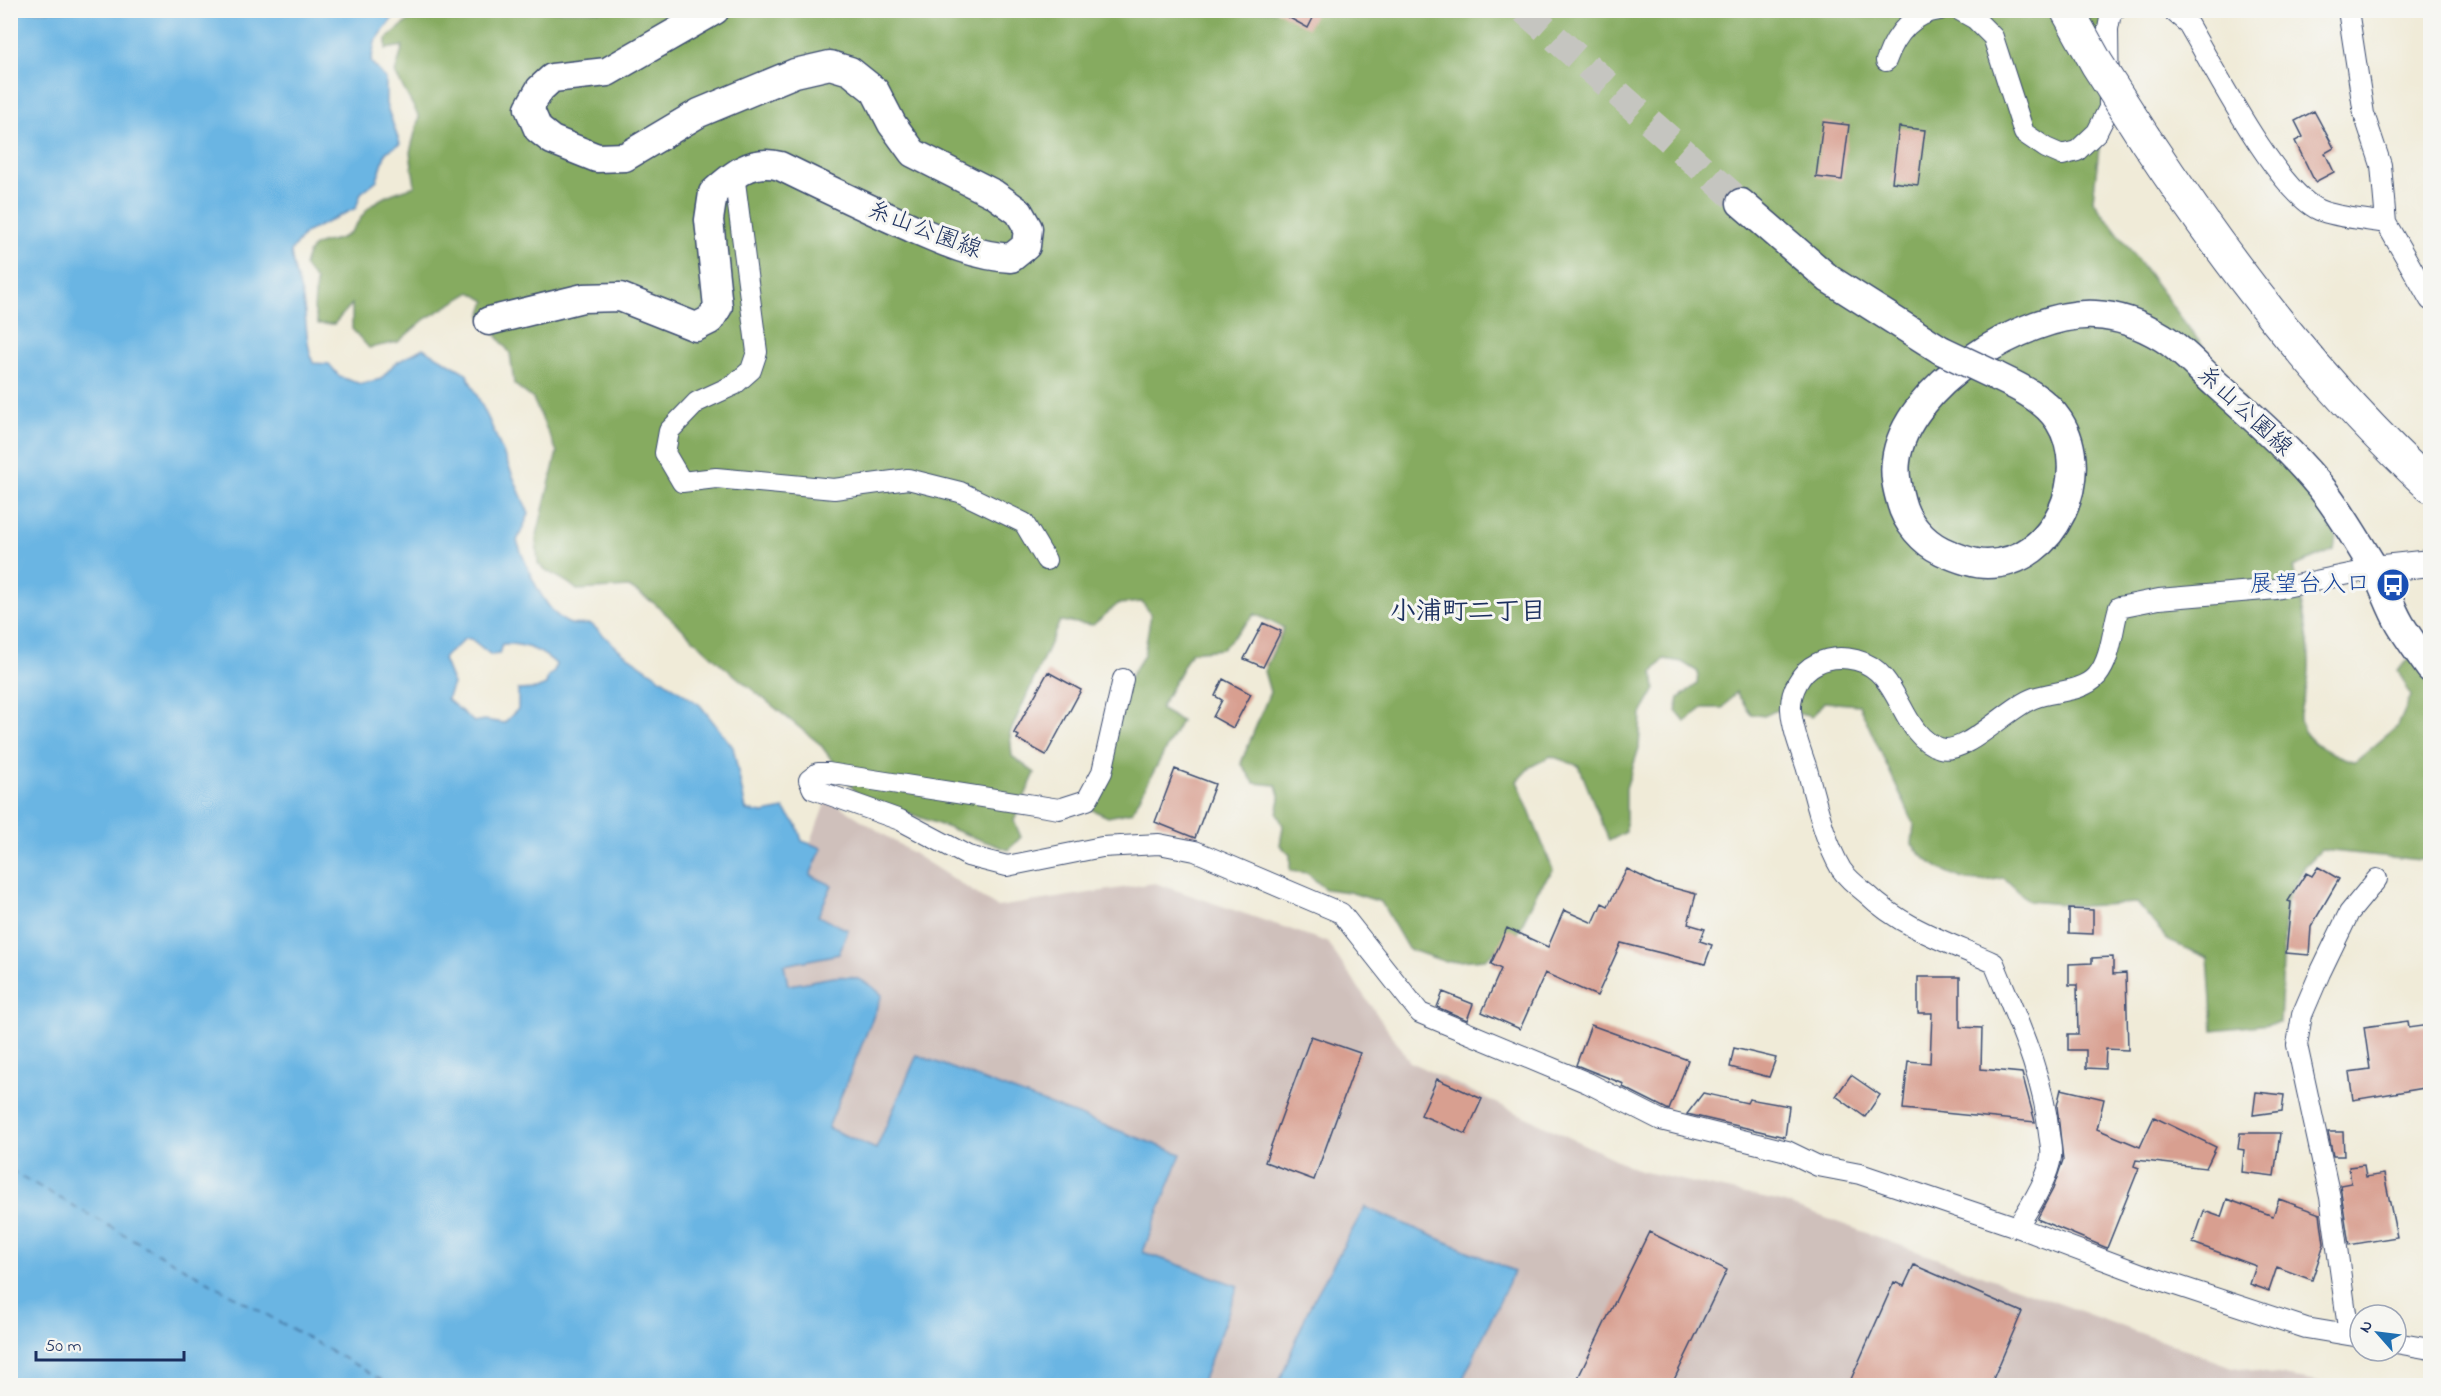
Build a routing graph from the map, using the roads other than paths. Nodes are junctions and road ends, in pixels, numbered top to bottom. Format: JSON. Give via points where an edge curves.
{"nodes":[{"id":1,"x":715,"y":10,"type":"edge"},
{"id":2,"x":1939,"y":10,"type":"edge"},
{"id":3,"x":1959,"y":10,"type":"edge"},
{"id":4,"x":2067,"y":10,"type":"edge"},
{"id":5,"x":2081,"y":10,"type":"edge"},
{"id":6,"x":2115,"y":10,"type":"edge"},
{"id":7,"x":2172,"y":10,"type":"edge"},
{"id":8,"x":2348,"y":10,"type":"edge"},
{"id":9,"x":1886,"y":61,"type":"dead end"},
{"id":10,"x":2145,"y":139,"type":"junction"},
{"id":11,"x":735,"y":174,"type":"junction"},
{"id":12,"x":1741,"y":203,"type":"tunnel mouth"},
{"id":13,"x":2386,"y":223,"type":"junction"},
{"id":14,"x":2430,"y":300,"type":"edge"},
{"id":15,"x":489,"y":321,"type":"dead end"},
{"id":16,"x":2430,"y":486,"type":"edge"},
{"id":17,"x":1046,"y":560,"type":"dead end"},
{"id":18,"x":2430,"y":563,"type":"edge"},
{"id":19,"x":2374,"y":568,"type":"junction"},
{"id":20,"x":2430,"y":668,"type":"edge"},
{"id":21,"x":1123,"y":679,"type":"dead end"},
{"id":22,"x":2377,"y":879,"type":"dead end"},
{"id":23,"x":2017,"y":1227,"type":"junction"},
{"id":24,"x":2348,"y":1303,"type":"edge"},
{"id":25,"x":2348,"y":1335,"type":"edge"},
{"id":26,"x":2408,"y":1345,"type":"edge"},
{"id":27,"x":2430,"y":1348,"type":"edge"}],
"edges":[{"from":1,"to":11,"type":"main road","name":"糸山公園線","via":[[607,72],[552,78],[529,108],[538,129],[552,140],[597,158],[625,157],[699,113],[795,73],[830,65],[850,71],[875,91],[913,153],[994,194],[1019,212],[1028,228],[1026,246],[1011,258],[987,257],[866,209],[780,166],[765,162]]},
{"from":2,"to":9,"type":"street","via":[[1909,24],[1894,39]]},
{"from":3,"to":6,"type":"street","via":[[1976,19],[1993,37],[2024,133],[2062,155],[2077,151],[2097,132],[2109,108],[2108,29]]},
{"from":4,"to":10,"type":"highway","bridge":true},
{"from":5,"to":10,"type":"highway","bridge":true},
{"from":7,"to":13,"type":"street","via":[[2188,24],[2268,158],[2293,192],[2319,210]]},
{"from":8,"to":13,"type":"street","via":[[2364,114],[2381,165]]},
{"from":10,"to":16,"type":"highway","via":[[2208,233],[2295,345]]},
{"from":11,"to":15,"type":"main road","name":"糸山公園線","via":[[713,193],[709,220],[718,307],[710,320],[696,327],[611,297],[583,298]]},
{"from":11,"to":17,"type":"street","via":[[757,351],[751,370],[734,385],[697,402],[669,431],[665,453],[682,482],[716,478],[834,489],[908,479],[960,492],[1024,523]]},
{"from":12,"to":19,"type":"main road","name":"糸山公園線","bridge":true,"via":[[1830,279],[1941,350],[1996,376],[2030,393],[2057,418],[2073,458],[2072,483],[2067,504],[2035,547],[2012,559],[1988,564],[1959,559],[1937,549],[1904,513],[1896,485],[1896,458],[1920,406],[1960,369],[2003,339],[2037,324],[2093,314],[2121,318],[2165,339],[2276,438],[2321,487]]},
{"from":13,"to":14,"type":"street"},
{"from":18,"to":19,"type":"street"},
{"from":19,"to":20,"type":"main road","name":"糸山公園線","via":[[2399,623]]},
{"from":19,"to":23,"type":"street","via":[[2276,589],[2159,599],[2119,607],[2107,657],[2096,677],[2080,687],[2033,698],[2007,712],[1961,747],[1941,749],[1924,739],[1891,686],[1869,663],[1833,659],[1815,664],[1796,683],[1791,708],[1798,740],[1829,844],[1842,871],[1869,897],[1924,934],[1994,963],[2033,1060],[2047,1108],[2051,1157],[2034,1200]]},
{"from":21,"to":23,"type":"street","via":[[1102,772],[1087,800],[1059,809],[828,773],[818,773],[809,780],[813,789],[900,820],[968,856],[1007,866],[1102,847],[1159,844],[1195,851],[1341,913],[1420,1013],[1588,1083],[1661,1120],[1787,1151],[1818,1166],[1860,1174]]},
{"from":22,"to":24,"type":"street","via":[[2349,913],[2320,973],[2302,1015],[2297,1045]]},
{"from":23,"to":25,"type":"street","via":[[2142,1274],[2306,1328]]},
{"from":26,"to":27,"type":"street"}]}
